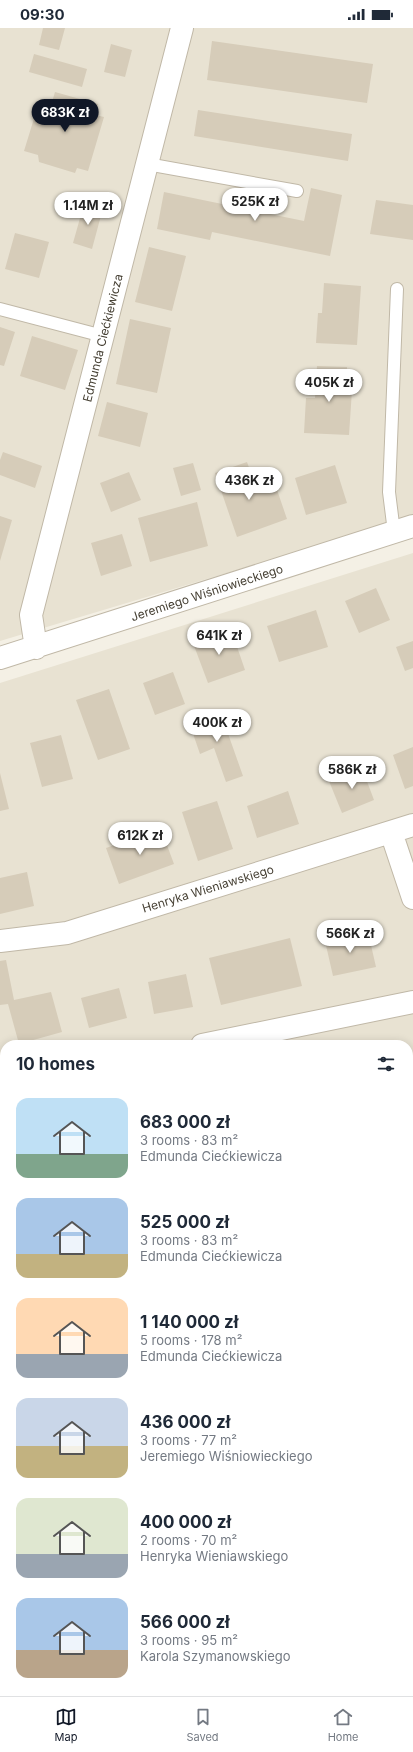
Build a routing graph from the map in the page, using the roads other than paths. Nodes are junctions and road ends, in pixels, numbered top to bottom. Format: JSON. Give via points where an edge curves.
{"nodes":[{"id":1,"x":182,"y":28,"type":"edge"},
{"id":2,"x":147,"y":164,"type":"junction"},
{"id":3,"x":297,"y":191,"type":"dead end"},
{"id":4,"x":398,"y":289,"type":"dead end"},
{"id":5,"x":0,"y":308,"type":"edge"},
{"id":6,"x":103,"y":336,"type":"junction"},
{"id":7,"x":404,"y":529,"type":"edge"},
{"id":8,"x":36,"y":648,"type":"junction"},
{"id":9,"x":0,"y":658,"type":"edge"},
{"id":10,"x":413,"y":825,"type":"edge"},
{"id":11,"x":391,"y":832,"type":"junction"},
{"id":12,"x":413,"y":898,"type":"edge"},
{"id":13,"x":0,"y":941,"type":"edge"},
{"id":14,"x":413,"y":1002,"type":"edge"},
{"id":15,"x":227,"y":1040,"type":"edge"}],
"edges":[{"from":1,"to":2,"type":"street","name":"Edmunda Ciećkiewicza"},
{"from":2,"to":3,"type":"lane"},
{"from":2,"to":6,"type":"street","name":"Edmunda Ciećkiewicza"},
{"from":4,"to":7,"type":"lane","via":[[389,492]]},
{"from":5,"to":6,"type":"lane"},
{"from":6,"to":8,"type":"street","name":"Edmunda Ciećkiewicza","via":[[32,615]]},
{"from":7,"to":8,"type":"street","name":"Jeremiego Wiśniowieckiego"},
{"from":8,"to":9,"type":"street","name":"Jeremiego Wiśniowieckiego"},
{"from":10,"to":11,"type":"street","name":"Henryka Wieniawskiego"},
{"from":11,"to":12,"type":"street"},
{"from":11,"to":13,"type":"street","name":"Henryka Wieniawskiego","via":[[67,933]]},
{"from":14,"to":15,"type":"street"}]}
